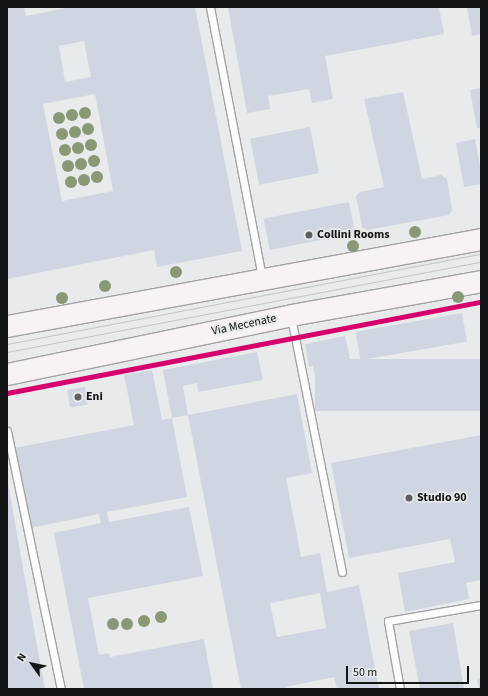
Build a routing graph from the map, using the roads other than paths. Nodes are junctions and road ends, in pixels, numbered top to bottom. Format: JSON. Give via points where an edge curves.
{"nodes":[{"id":1,"x":210,"y":7,"type":"edge"},
{"id":2,"x":481,"y":239,"type":"edge"},
{"id":3,"x":262,"y":280,"type":"junction"},
{"id":4,"x":481,"y":281,"type":"edge"},
{"id":5,"x":291,"y":315,"type":"junction"},
{"id":6,"x":7,"y":326,"type":"edge"},
{"id":7,"x":7,"y":374,"type":"edge"},
{"id":8,"x":7,"y":431,"type":"edge"},
{"id":9,"x":342,"y":572,"type":"dead end"},
{"id":10,"x":481,"y":605,"type":"edge"},
{"id":11,"x":61,"y":689,"type":"edge"},
{"id":12,"x":400,"y":689,"type":"edge"}],
"edges":[{"from":1,"to":3,"type":"lane"},
{"from":2,"to":3,"type":"main road"},
{"from":3,"to":6,"type":"main road"},
{"from":4,"to":5,"type":"main road","name":"Via Mecenate"},
{"from":5,"to":7,"type":"main road","name":"Via Mecenate"},
{"from":5,"to":9,"type":"lane"},
{"from":8,"to":11,"type":"lane"},
{"from":10,"to":12,"type":"lane","via":[[388,621]]}]}
